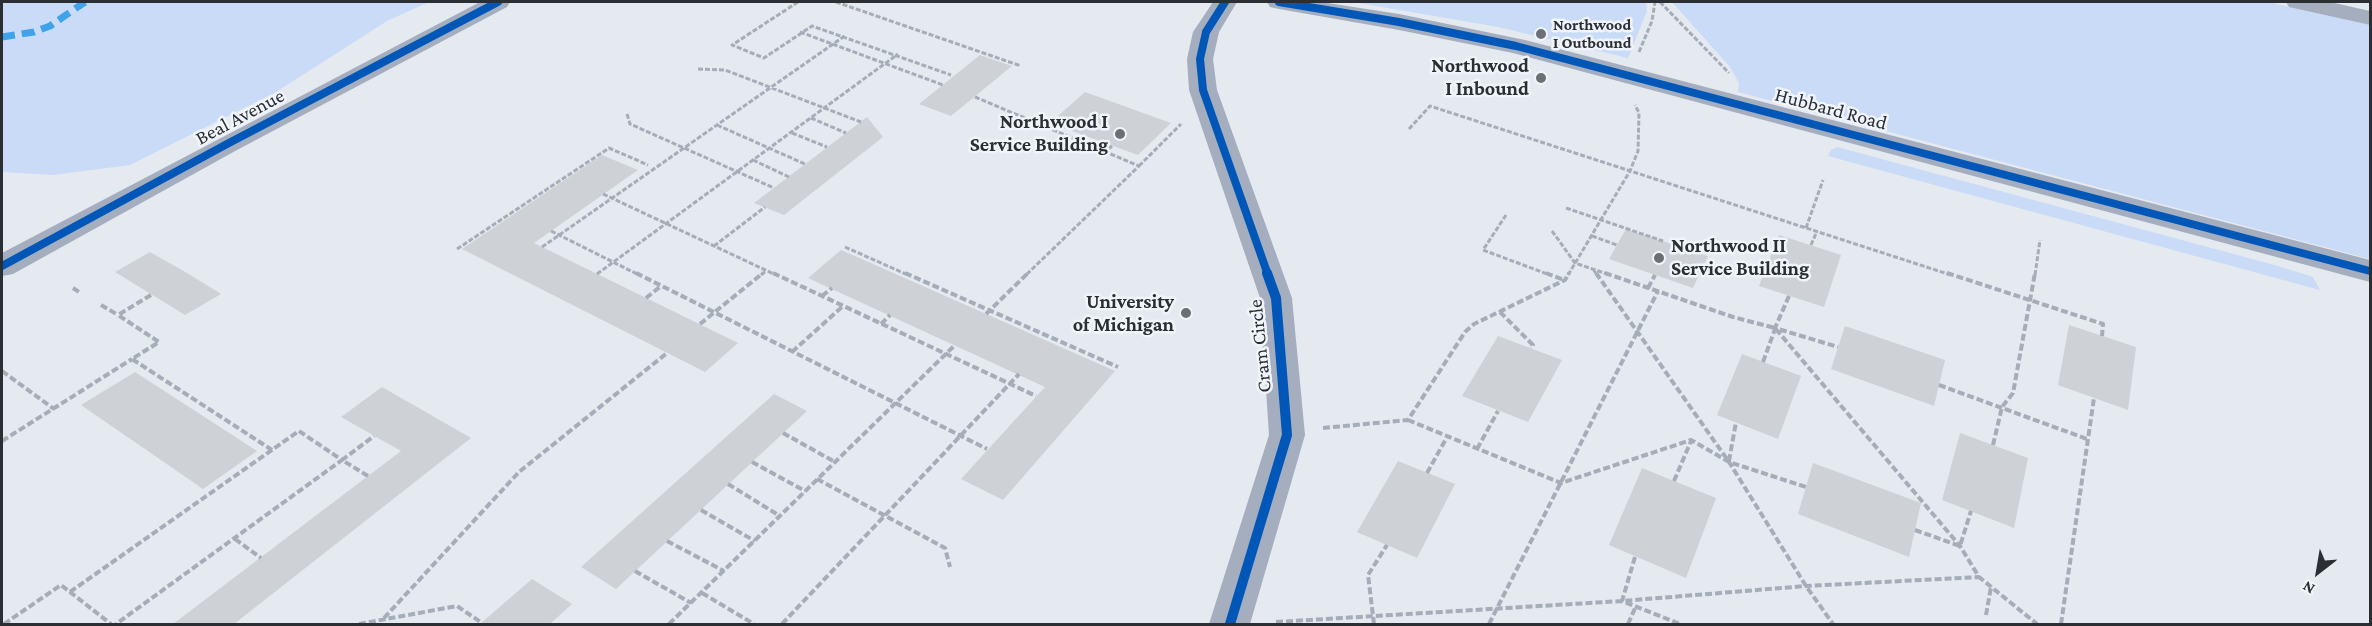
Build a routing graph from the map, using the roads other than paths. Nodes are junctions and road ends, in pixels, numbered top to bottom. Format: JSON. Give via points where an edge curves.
{"nodes":[{"id":1,"x":498,"y":2,"type":"edge"},
{"id":2,"x":1225,"y":2,"type":"edge"},
{"id":3,"x":1279,"y":2,"type":"edge"},
{"id":4,"x":2298,"y":2,"type":"edge"},
{"id":5,"x":2370,"y":18,"type":"edge"},
{"id":6,"x":2,"y":266,"type":"edge"},
{"id":7,"x":2370,"y":271,"type":"edge"},
{"id":8,"x":1230,"y":624,"type":"edge"}],
"edges":[{"from":1,"to":6,"type":"street","name":"Beal Avenue"},
{"from":2,"to":8,"type":"street","name":"Cram Circle","via":[[1206,32],[1200,59],[1203,90],[1276,298],[1287,435]]},
{"from":3,"to":7,"type":"street","name":"Hubbard Road","via":[[1516,46]]},
{"from":4,"to":5,"type":"street"}]}
